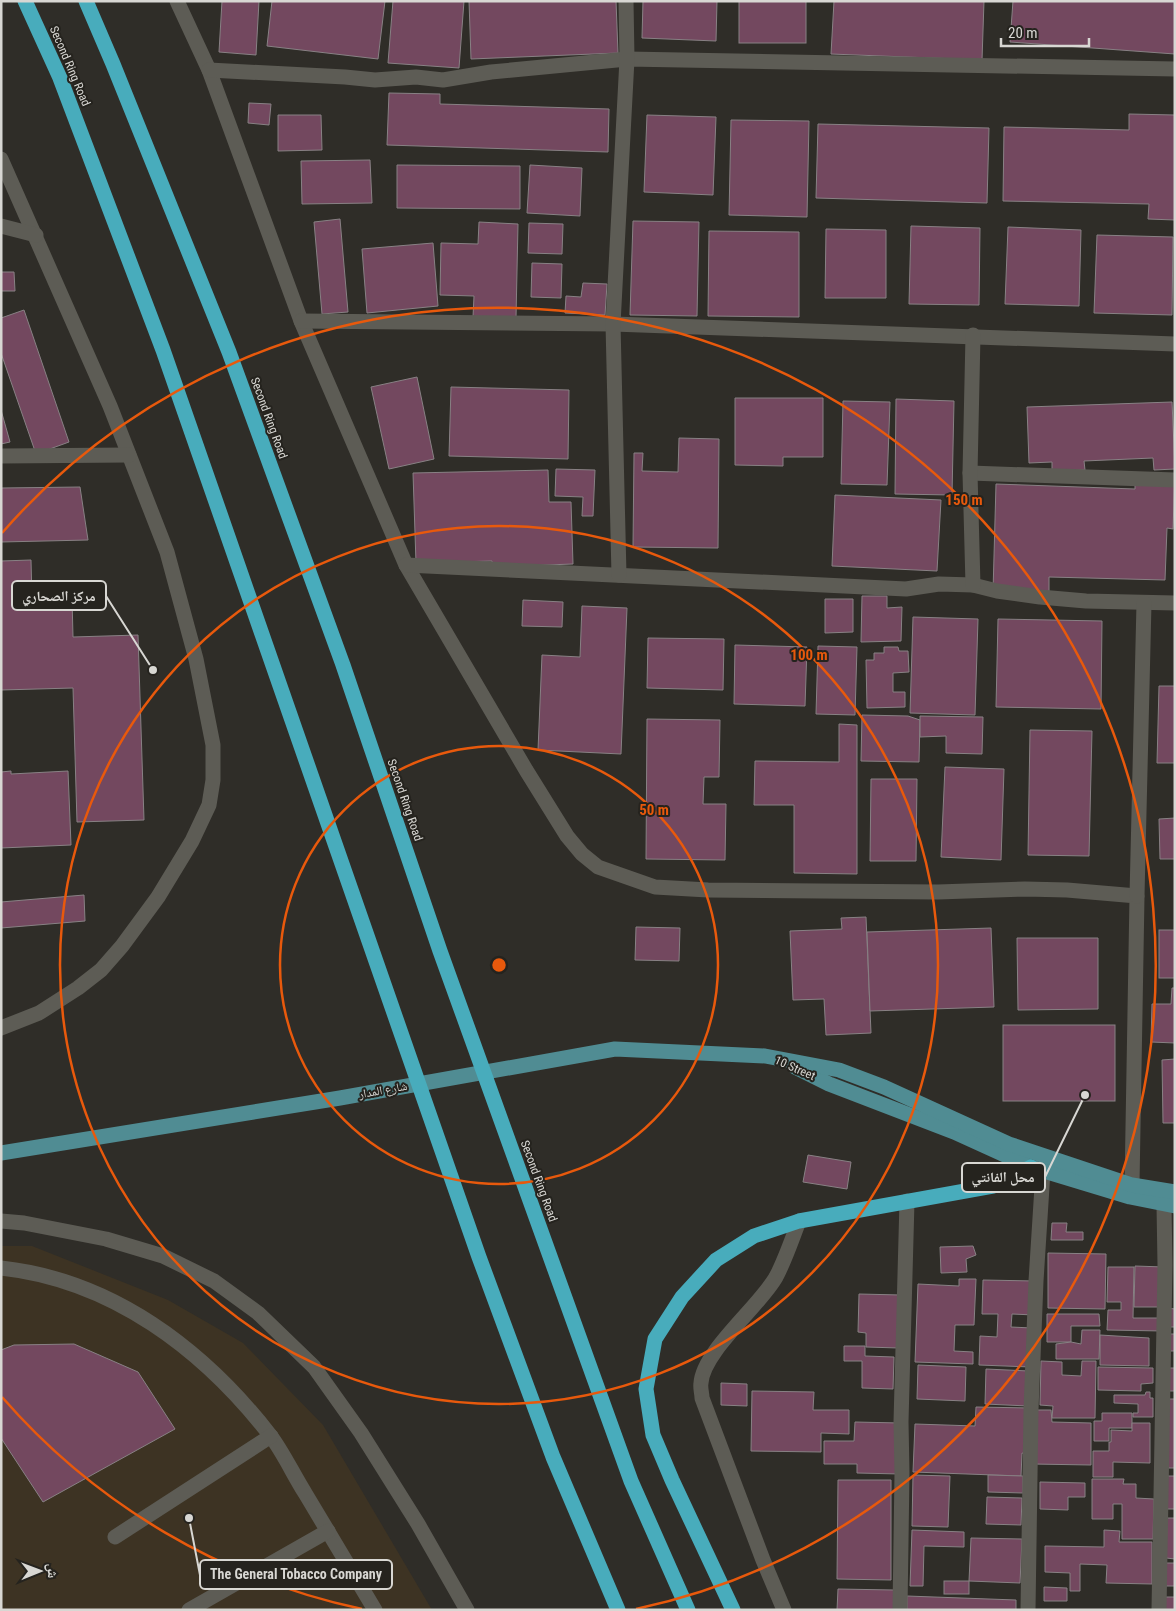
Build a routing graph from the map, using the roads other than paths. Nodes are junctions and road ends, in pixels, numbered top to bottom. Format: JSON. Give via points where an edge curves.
{"nodes":[{"id":1,"x":25,"y":1,"type":"edge"},
{"id":2,"x":86,"y":1,"type":"edge"},
{"id":3,"x":177,"y":1,"type":"edge"},
{"id":4,"x":626,"y":1,"type":"edge"},
{"id":5,"x":627,"y":59,"type":"junction"},
{"id":6,"x":1175,"y":69,"type":"edge"},
{"id":7,"x":209,"y":70,"type":"junction"},
{"id":8,"x":1,"y":159,"type":"edge"},
{"id":9,"x":1,"y":226,"type":"edge"},
{"id":10,"x":36,"y":235,"type":"junction"},
{"id":11,"x":301,"y":321,"type":"junction"},
{"id":12,"x":613,"y":324,"type":"junction"},
{"id":13,"x":973,"y":335,"type":"junction"},
{"id":14,"x":1175,"y":344,"type":"edge"},
{"id":15,"x":129,"y":455,"type":"junction"},
{"id":16,"x":1,"y":456,"type":"edge"},
{"id":17,"x":970,"y":473,"type":"junction"},
{"id":18,"x":1175,"y":480,"type":"edge"},
{"id":19,"x":406,"y":565,"type":"junction"},
{"id":20,"x":619,"y":575,"type":"junction"},
{"id":21,"x":973,"y":584,"type":"junction"},
{"id":22,"x":1144,"y":603,"type":"junction"},
{"id":23,"x":1175,"y":603,"type":"edge"},
{"id":24,"x":1137,"y":896,"type":"junction"},
{"id":25,"x":1,"y":1028,"type":"edge"},
{"id":26,"x":766,"y":1056,"type":"junction"},
{"id":27,"x":1,"y":1153,"type":"edge"},
{"id":28,"x":1037,"y":1169,"type":"junction"},
{"id":29,"x":1132,"y":1185,"type":"junction"},
{"id":30,"x":1175,"y":1192,"type":"edge"},
{"id":31,"x":907,"y":1201,"type":"junction"},
{"id":32,"x":1169,"y":1205,"type":"edge"},
{"id":33,"x":1,"y":1221,"type":"edge"},
{"id":34,"x":800,"y":1221,"type":"junction"},
{"id":35,"x":1,"y":1268,"type":"edge"},
{"id":36,"x":271,"y":1436,"type":"junction"},
{"id":37,"x":328,"y":1531,"type":"junction"},
{"id":38,"x":115,"y":1537,"type":"dead end"},
{"id":39,"x":189,"y":1610,"type":"edge"},
{"id":40,"x":375,"y":1610,"type":"edge"},
{"id":41,"x":467,"y":1610,"type":"edge"},
{"id":42,"x":618,"y":1610,"type":"edge"},
{"id":43,"x":688,"y":1610,"type":"edge"},
{"id":44,"x":733,"y":1610,"type":"edge"},
{"id":45,"x":784,"y":1610,"type":"edge"},
{"id":46,"x":900,"y":1610,"type":"edge"},
{"id":47,"x":1028,"y":1610,"type":"edge"},
{"id":48,"x":1159,"y":1610,"type":"edge"}],
"edges":[{"from":1,"to":42,"type":"highway","name":"Second Ring Road","via":[[60,78],[163,350],[479,1257],[553,1458]]},
{"from":2,"to":43,"type":"highway","name":"Second Ring Road","via":[[229,352],[343,664],[440,951],[628,1472]]},
{"from":3,"to":7,"type":"street"},
{"from":4,"to":5,"type":"street"},
{"from":5,"to":6,"type":"street"},
{"from":5,"to":7,"type":"street","via":[[491,72],[443,80],[416,77],[375,80]]},
{"from":5,"to":12,"type":"street"},
{"from":7,"to":11,"type":"street"},
{"from":8,"to":10,"type":"street"},
{"from":9,"to":10,"type":"street"},
{"from":10,"to":15,"type":"street"},
{"from":11,"to":12,"type":"street"},
{"from":11,"to":19,"type":"street"},
{"from":12,"to":13,"type":"street"},
{"from":12,"to":20,"type":"street"},
{"from":13,"to":14,"type":"street"},
{"from":13,"to":17,"type":"street"},
{"from":15,"to":16,"type":"street"},
{"from":15,"to":25,"type":"street","via":[[167,552],[196,659],[213,745],[209,805],[192,841],[158,897],[101,970],[39,1013]]},
{"from":17,"to":18,"type":"street"},
{"from":17,"to":21,"type":"street"},
{"from":19,"to":20,"type":"street"},
{"from":19,"to":24,"type":"street","via":[[567,836],[598,868],[654,887],[708,890],[938,892],[1025,889]]},
{"from":20,"to":21,"type":"street","via":[[906,589],[939,584]]},
{"from":21,"to":22,"type":"street","via":[[1040,597]]},
{"from":22,"to":23,"type":"street"},
{"from":22,"to":24,"type":"street"},
{"from":24,"to":29,"type":"street"},
{"from":26,"to":27,"type":"main road","name":"شارع المدار","via":[[615,1050]]},
{"from":26,"to":28,"type":"main road","name":"10 Street"},
{"from":26,"to":29,"type":"main road","name":"10 Street","via":[[839,1070],[1009,1144]]},
{"from":28,"to":31,"type":"highway","via":[[994,1186]]},
{"from":28,"to":32,"type":"main road","name":"10 Street","via":[[1130,1197]]},
{"from":28,"to":47,"type":"street"},
{"from":29,"to":30,"type":"main road","name":"10 Street"},
{"from":31,"to":34,"type":"highway"},
{"from":31,"to":46,"type":"street"},
{"from":32,"to":48,"type":"street","via":[[1165,1265]]},
{"from":33,"to":41,"type":"street","via":[[106,1240],[163,1256],[214,1281],[258,1313],[314,1367],[362,1433]]},
{"from":34,"to":44,"type":"highway","via":[[754,1236],[716,1260],[682,1297],[655,1339],[646,1389],[653,1435]]},
{"from":34,"to":45,"type":"street","via":[[776,1277],[727,1336],[707,1365],[701,1382],[702,1398]]},
{"from":35,"to":36,"type":"street","via":[[56,1278],[106,1297],[153,1322],[196,1354]]},
{"from":36,"to":37,"type":"street"},
{"from":36,"to":38,"type":"street"},
{"from":37,"to":39,"type":"street"},
{"from":37,"to":40,"type":"street"}]}
